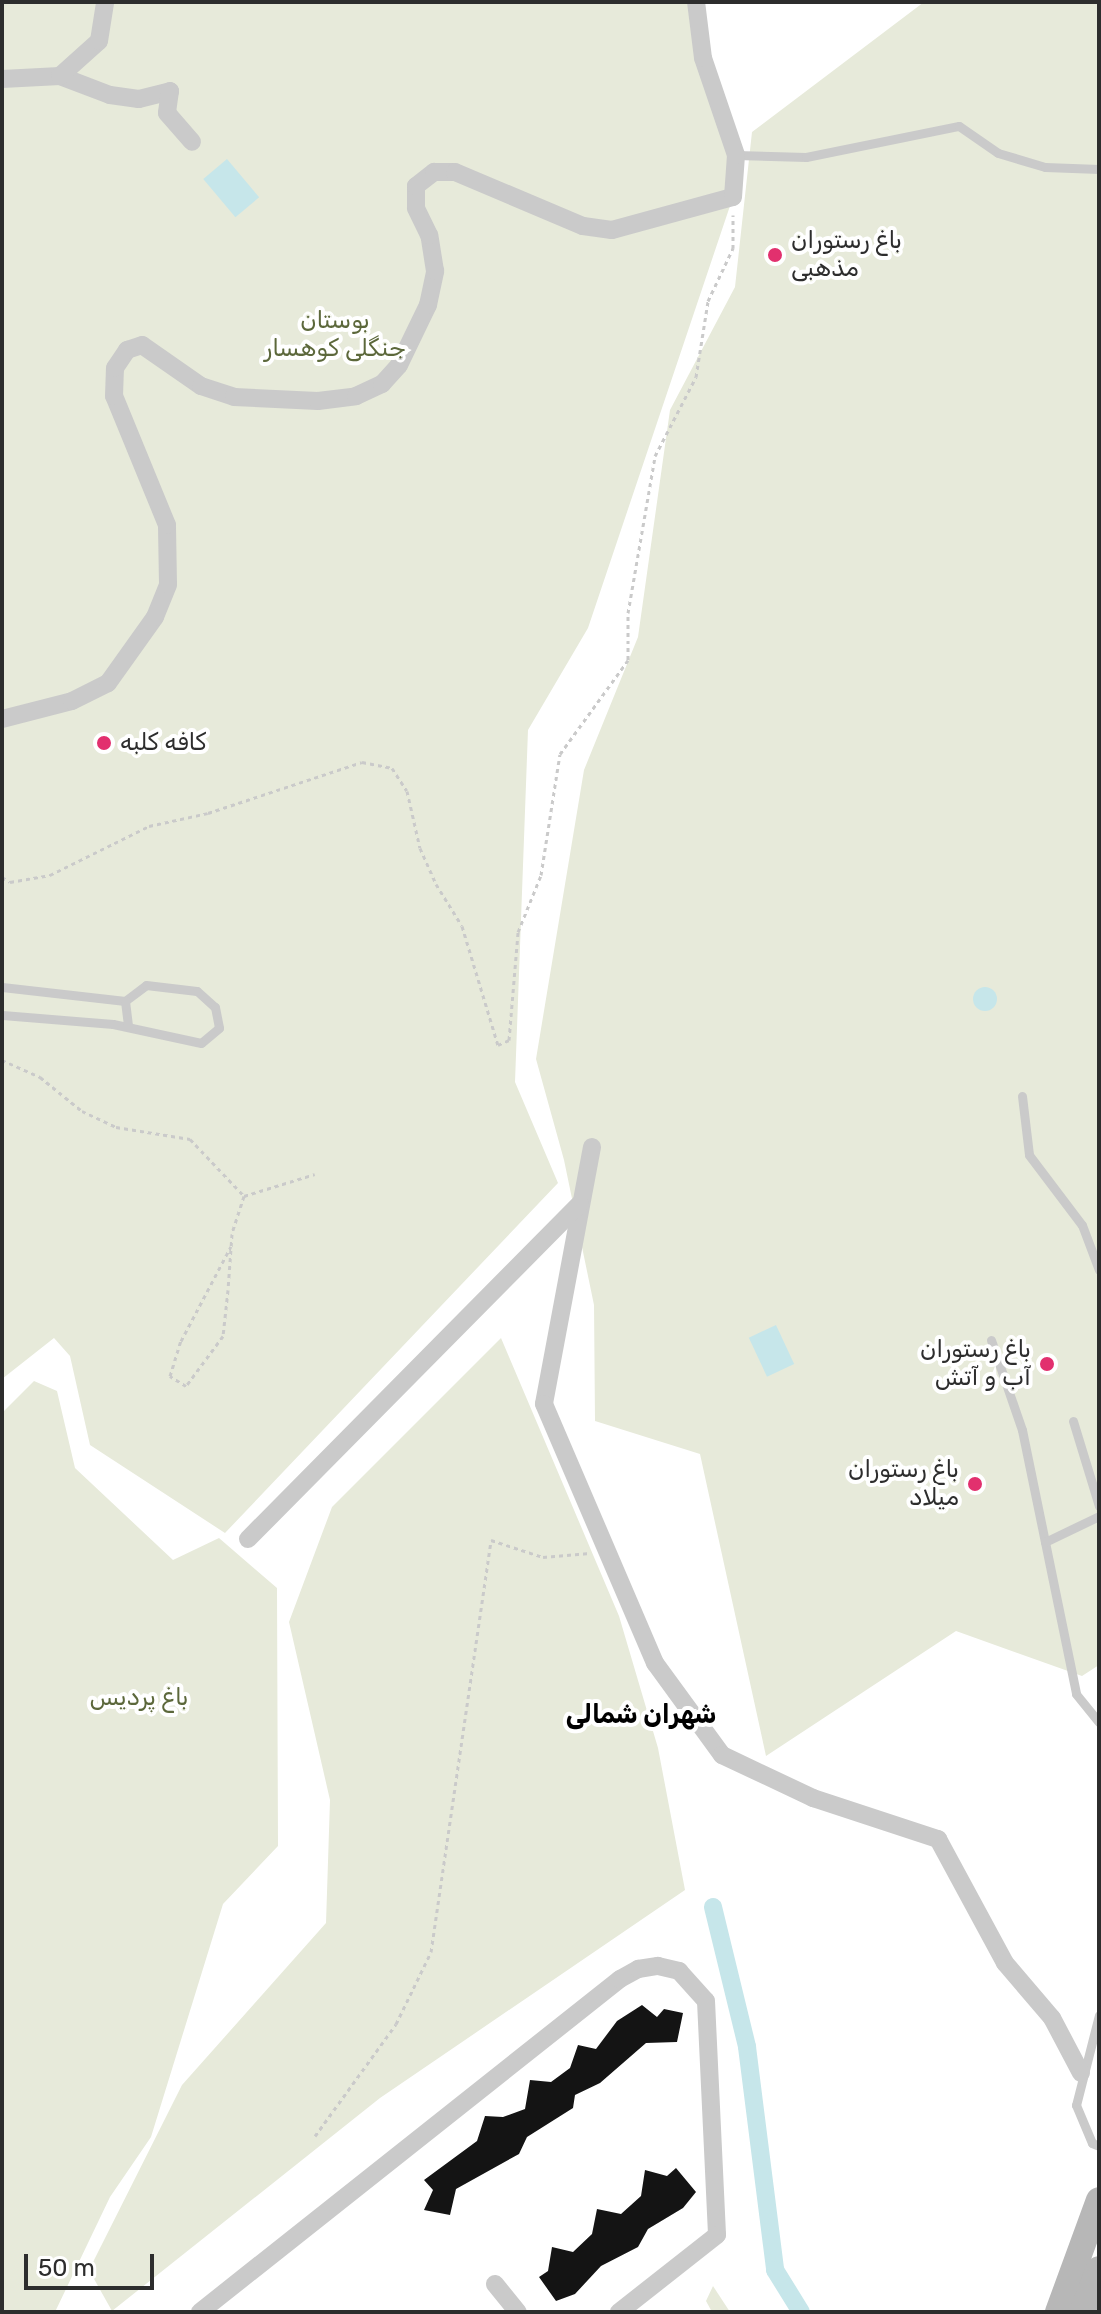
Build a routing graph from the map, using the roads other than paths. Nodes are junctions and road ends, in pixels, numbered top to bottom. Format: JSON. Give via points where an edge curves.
{"nodes":[{"id":1,"x":105,"y":2,"type":"edge"},
{"id":2,"x":696,"y":2,"type":"edge"},
{"id":3,"x":60,"y":76,"type":"junction"},
{"id":4,"x":2,"y":79,"type":"edge"},
{"id":5,"x":192,"y":142,"type":"dead end"},
{"id":6,"x":736,"y":155,"type":"junction"},
{"id":7,"x":1099,"y":169,"type":"edge"},
{"id":8,"x":2,"y":719,"type":"edge"},
{"id":9,"x":2,"y":987,"type":"edge"},
{"id":10,"x":125,"y":1001,"type":"junction"},
{"id":11,"x":2,"y":1015,"type":"edge"},
{"id":12,"x":128,"y":1026,"type":"junction"},
{"id":13,"x":1022,"y":1096,"type":"dead end"},
{"id":14,"x":592,"y":1147,"type":"dead end"},
{"id":15,"x":580,"y":1203,"type":"junction"},
{"id":16,"x":1099,"y":1270,"type":"edge"},
{"id":17,"x":991,"y":1340,"type":"dead end"},
{"id":18,"x":1073,"y":1421,"type":"dead end"},
{"id":19,"x":1099,"y":1506,"type":"edge"},
{"id":20,"x":1099,"y":1516,"type":"edge"},
{"id":21,"x":248,"y":1539,"type":"dead end"},
{"id":22,"x":1045,"y":1542,"type":"junction"},
{"id":23,"x":1099,"y":1722,"type":"edge"},
{"id":24,"x":1099,"y":2015,"type":"edge"},
{"id":25,"x":1081,"y":2073,"type":"junction"},
{"id":26,"x":1099,"y":2146,"type":"edge"},
{"id":27,"x":1099,"y":2200,"type":"edge"},
{"id":28,"x":1099,"y":2269,"type":"edge"},
{"id":29,"x":495,"y":2284,"type":"dead end"},
{"id":30,"x":208,"y":2310,"type":"edge"},
{"id":31,"x":518,"y":2312,"type":"edge"},
{"id":32,"x":619,"y":2312,"type":"edge"},
{"id":33,"x":1058,"y":2312,"type":"edge"},
{"id":34,"x":1082,"y":2312,"type":"edge"}],
"edges":[{"from":1,"to":3,"type":"street","via":[[99,41]]},
{"from":2,"to":6,"type":"street","via":[[706,70]]},
{"from":3,"to":4,"type":"street"},
{"from":3,"to":5,"type":"street","via":[[110,95],[139,99],[170,91],[167,113]]},
{"from":6,"to":7,"type":"lane","via":[[806,157],[959,126],[998,153],[1045,167]]},
{"from":6,"to":8,"type":"street","via":[[733,197],[612,230],[583,226],[466,175],[434,172],[416,186],[416,208],[429,235],[435,271],[428,305],[399,365],[382,384],[356,396],[318,401],[234,397],[201,386],[142,345],[127,350],[115,368],[114,396],[167,525],[168,584],[155,617],[108,683],[72,701]]},
{"from":9,"to":10,"type":"lane"},
{"from":10,"to":12,"type":"lane"},
{"from":10,"to":12,"type":"lane","via":[[146,985],[197,991],[215,1007],[219,1028],[201,1043]]},
{"from":11,"to":12,"type":"lane"},
{"from":13,"to":16,"type":"lane","via":[[1029,1155],[1082,1225]]},
{"from":14,"to":15,"type":"street"},
{"from":15,"to":21,"type":"street"},
{"from":15,"to":25,"type":"street","via":[[544,1404],[655,1663],[722,1755],[813,1798],[938,1839],[1005,1963],[1052,2018]]},
{"from":17,"to":22,"type":"lane","via":[[1022,1430]]},
{"from":18,"to":19,"type":"lane"},
{"from":20,"to":22,"type":"lane"},
{"from":22,"to":23,"type":"lane","via":[[1076,1694]]},
{"from":24,"to":25,"type":"lane"},
{"from":25,"to":26,"type":"lane","via":[[1076,2105],[1092,2143]]},
{"from":27,"to":33,"type":"street"},
{"from":28,"to":34,"type":"street"},
{"from":29,"to":31,"type":"street"},
{"from":30,"to":32,"type":"street","via":[[620,1979],[658,1966],[687,1977],[706,2001],[717,2235]]}]}
